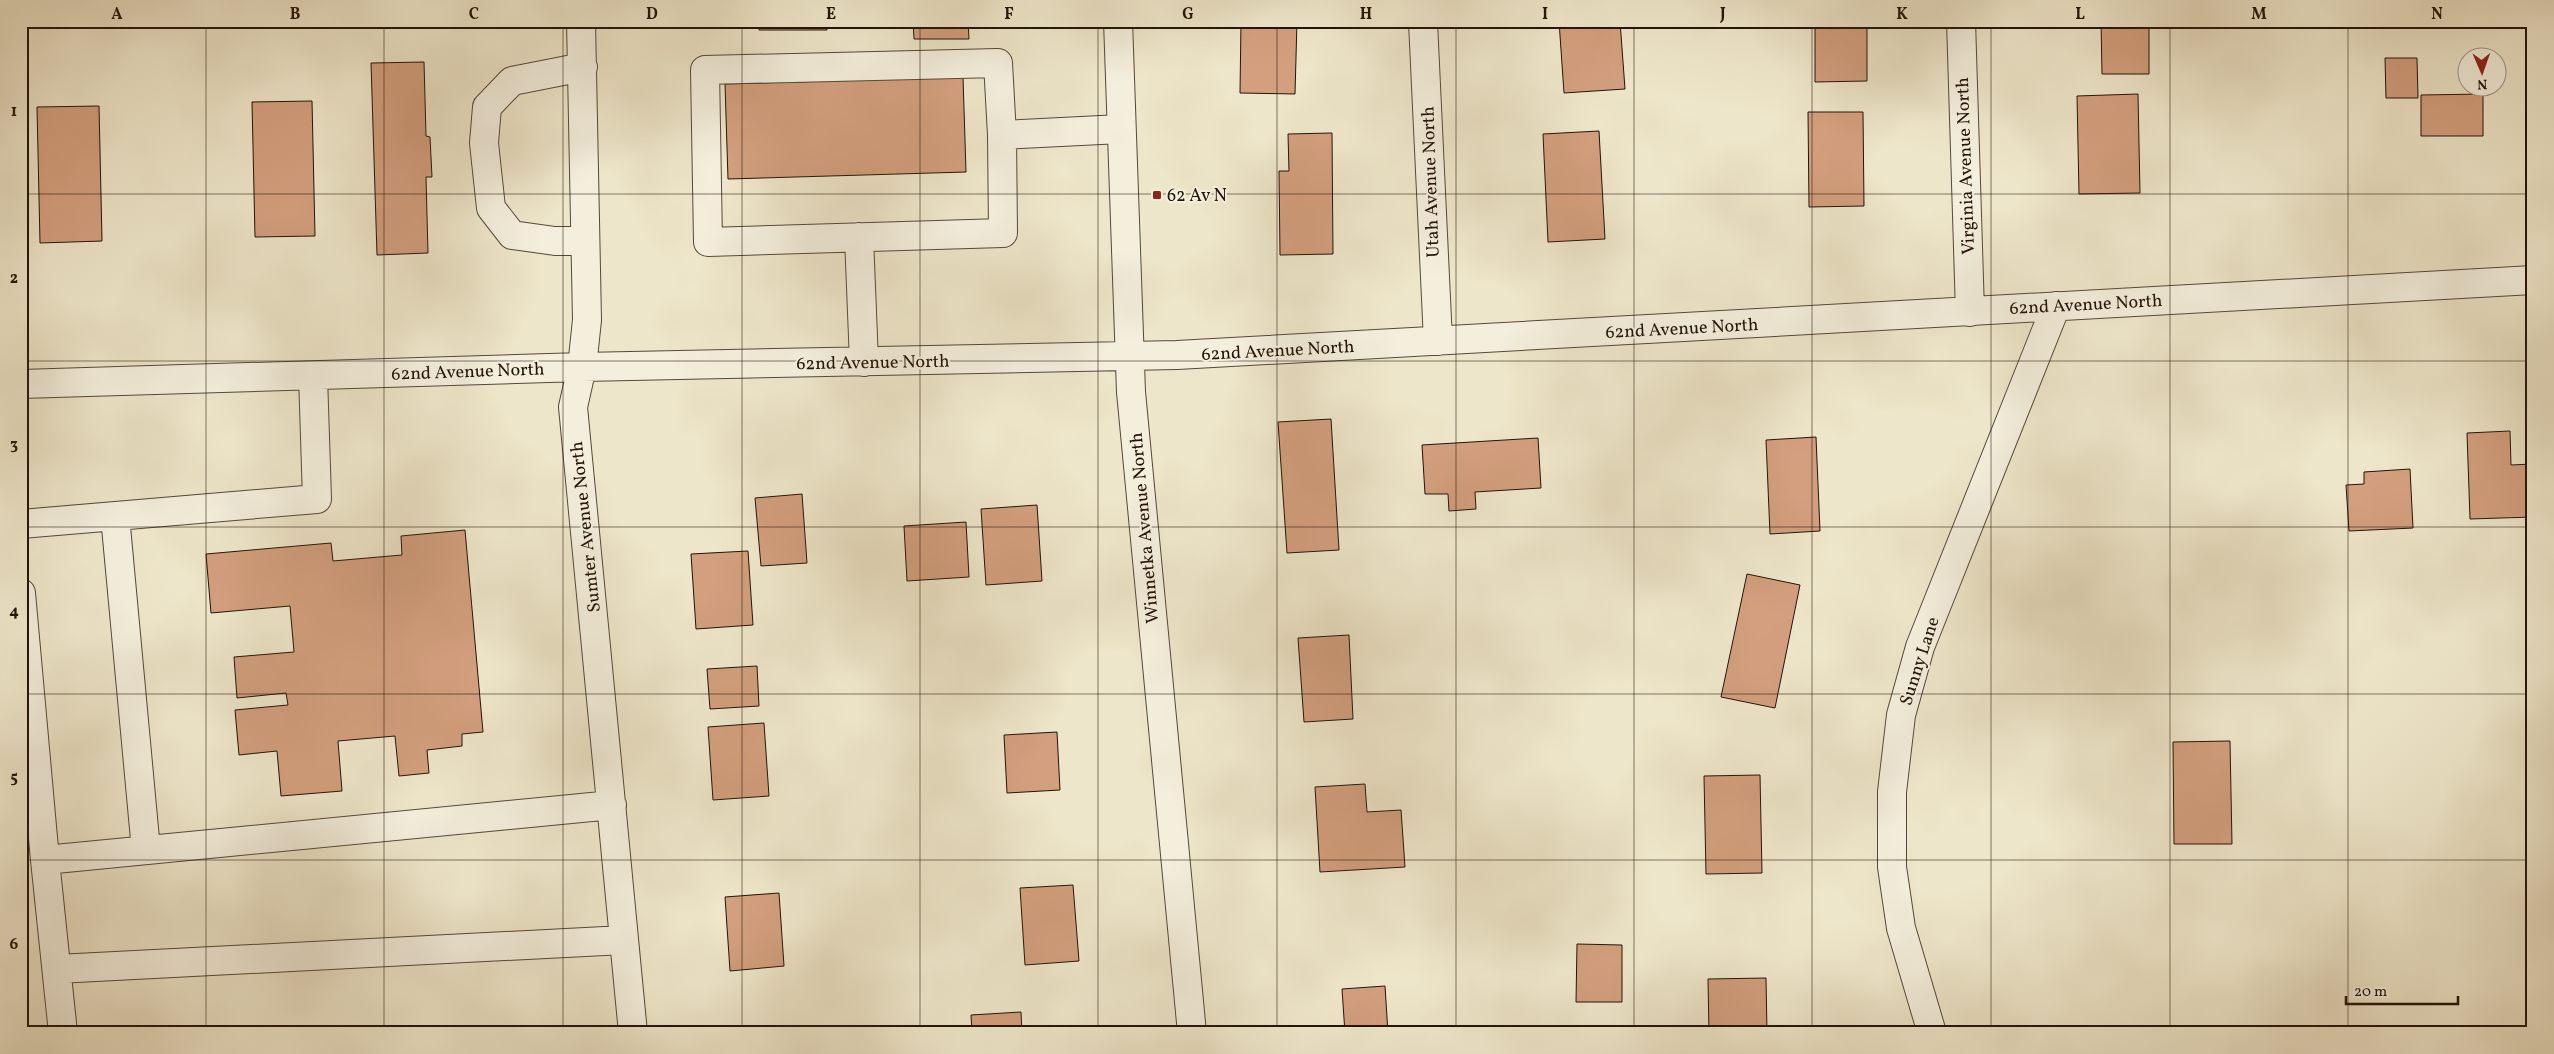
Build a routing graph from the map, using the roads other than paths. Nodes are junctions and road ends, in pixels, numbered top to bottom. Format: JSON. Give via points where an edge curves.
{"nodes":[{"id":1,"x":581,"y":21,"type":"edge"},
{"id":2,"x":1118,"y":21,"type":"edge"},
{"id":3,"x":1960,"y":21,"type":"edge"},
{"id":4,"x":1423,"y":22,"type":"edge"},
{"id":5,"x":583,"y":67,"type":"junction"},
{"id":6,"x":1121,"y":129,"type":"junction"},
{"id":7,"x":1002,"y":135,"type":"junction"},
{"id":8,"x":859,"y":237,"type":"junction"},
{"id":9,"x":585,"y":242,"type":"junction"},
{"id":10,"x":2533,"y":280,"type":"edge"},
{"id":11,"x":2056,"y":306,"type":"junction"},
{"id":12,"x":1970,"y":312,"type":"junction"},
{"id":13,"x":1438,"y":342,"type":"junction"},
{"id":14,"x":1129,"y":357,"type":"junction"},
{"id":15,"x":864,"y":362,"type":"junction"},
{"id":16,"x":582,"y":367,"type":"junction"},
{"id":17,"x":313,"y":376,"type":"junction"},
{"id":18,"x":21,"y":384,"type":"edge"},
{"id":19,"x":115,"y":516,"type":"junction"},
{"id":20,"x":21,"y":524,"type":"edge"},
{"id":21,"x":21,"y":594,"type":"edge"},
{"id":22,"x":612,"y":805,"type":"junction"},
{"id":23,"x":146,"y":850,"type":"junction"},
{"id":24,"x":45,"y":860,"type":"junction"},
{"id":25,"x":624,"y":940,"type":"junction"},
{"id":26,"x":57,"y":969,"type":"junction"},
{"id":27,"x":63,"y":1033,"type":"edge"},
{"id":28,"x":632,"y":1033,"type":"edge"},
{"id":29,"x":1192,"y":1033,"type":"edge"},
{"id":30,"x":1932,"y":1033,"type":"edge"}],
"edges":[{"from":1,"to":5,"type":"street","name":"Sumter Avenue North"},
{"from":2,"to":6,"type":"street","name":"Winnetka Avenue North"},
{"from":3,"to":12,"type":"street","name":"Virginia Avenue North"},
{"from":4,"to":13,"type":"street","name":"Utah Avenue North"},
{"from":5,"to":9,"type":"street","name":"Sumter Avenue North"},
{"from":5,"to":9,"type":"street","via":[[512,81],[487,107],[484,143],[491,208],[512,235]]},
{"from":6,"to":7,"type":"street"},
{"from":6,"to":14,"type":"street","name":"Winnetka Avenue North"},
{"from":7,"to":8,"type":"street","via":[[1004,232]]},
{"from":7,"to":8,"type":"street","via":[[998,63],[704,70],[708,242]]},
{"from":8,"to":15,"type":"street"},
{"from":9,"to":16,"type":"street","name":"Sumter Avenue North","via":[[587,320]]},
{"from":10,"to":11,"type":"street","name":"62nd Avenue North"},
{"from":11,"to":12,"type":"street","name":"62nd Avenue North"},
{"from":11,"to":30,"type":"street","name":"Sunny Lane","via":[[1920,647],[1902,715],[1892,792],[1892,867],[1901,928]]},
{"from":12,"to":13,"type":"street","name":"62nd Avenue North"},
{"from":13,"to":14,"type":"street","name":"62nd Avenue North"},
{"from":14,"to":15,"type":"street","name":"62nd Avenue North"},
{"from":14,"to":29,"type":"street","name":"Winnetka Avenue North"},
{"from":15,"to":16,"type":"street","name":"62nd Avenue North"},
{"from":16,"to":17,"type":"street","name":"62nd Avenue North"},
{"from":16,"to":22,"type":"street","name":"Sumter Avenue North","via":[[573,407]]},
{"from":17,"to":18,"type":"street","name":"62nd Avenue North"},
{"from":17,"to":19,"type":"street","via":[[317,498]]},
{"from":19,"to":20,"type":"street"},
{"from":19,"to":23,"type":"street"},
{"from":21,"to":24,"type":"street"},
{"from":22,"to":23,"type":"street"},
{"from":22,"to":25,"type":"street","name":"Sumter Avenue North"},
{"from":23,"to":24,"type":"street"},
{"from":24,"to":26,"type":"street"},
{"from":25,"to":26,"type":"street"},
{"from":25,"to":28,"type":"street","name":"Sumter Avenue North"},
{"from":26,"to":27,"type":"street"}]}
